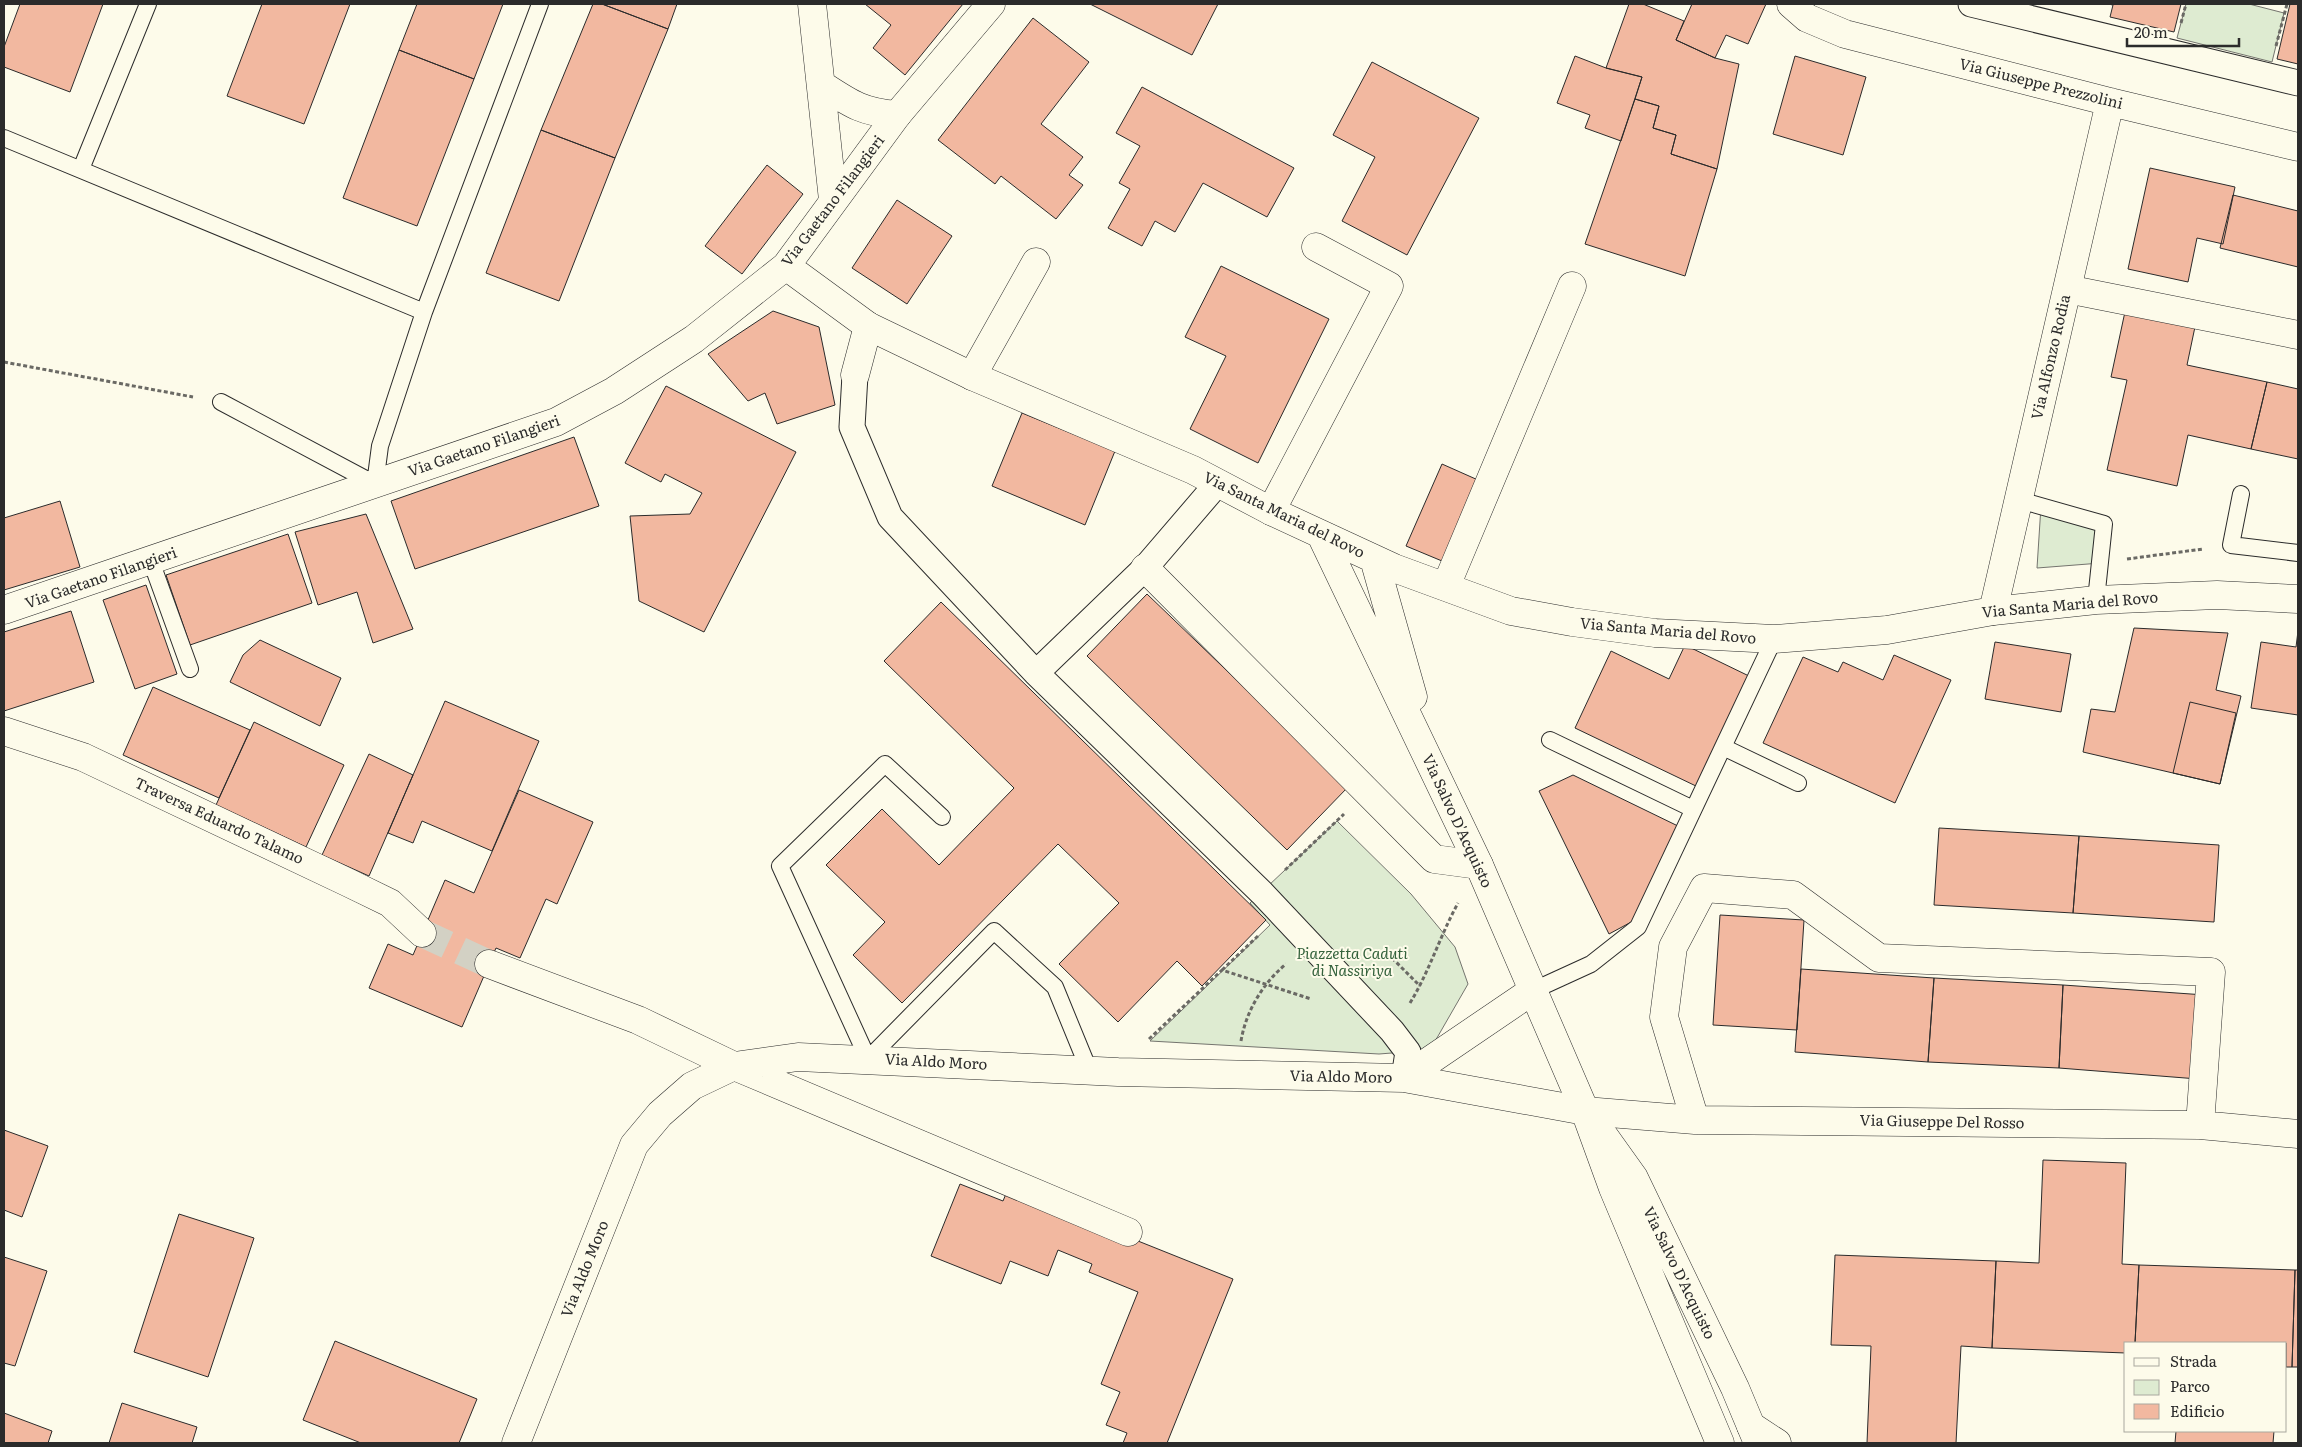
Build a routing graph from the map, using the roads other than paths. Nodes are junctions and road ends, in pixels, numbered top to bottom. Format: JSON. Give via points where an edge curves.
{"nodes":[{"id":1,"x":148,"y":4,"type":"edge"},
{"id":2,"x":540,"y":4,"type":"edge"},
{"id":3,"x":812,"y":4,"type":"edge"},
{"id":4,"x":991,"y":4,"type":"edge"},
{"id":5,"x":1791,"y":4,"type":"edge"},
{"id":6,"x":1971,"y":4,"type":"edge"},
{"id":7,"x":2298,"y":83,"type":"edge"},
{"id":8,"x":822,"y":85,"type":"junction"},
{"id":9,"x":2110,"y":102,"type":"junction"},
{"id":10,"x":897,"y":115,"type":"junction"},
{"id":11,"x":4,"y":138,"type":"edge"},
{"id":12,"x":2298,"y":147,"type":"edge"},
{"id":13,"x":81,"y":169,"type":"junction"},
{"id":14,"x":833,"y":200,"type":"junction"},
{"id":15,"x":1316,"y":247,"type":"dead end"},
{"id":16,"x":1036,"y":262,"type":"dead end"},
{"id":17,"x":786,"y":266,"type":"junction"},
{"id":18,"x":1572,"y":286,"type":"dead end"},
{"id":19,"x":2066,"y":289,"type":"junction"},
{"id":20,"x":424,"y":312,"type":"junction"},
{"id":21,"x":868,"y":326,"type":"junction"},
{"id":22,"x":2298,"y":334,"type":"edge"},
{"id":23,"x":855,"y":375,"type":"joint"},
{"id":24,"x":972,"y":376,"type":"junction"},
{"id":25,"x":221,"y":402,"type":"road end"},
{"id":26,"x":375,"y":484,"type":"junction"},
{"id":27,"x":1217,"y":484,"type":"junction"},
{"id":28,"x":2241,"y":494,"type":"dead end"},
{"id":29,"x":2019,"y":500,"type":"junction"},
{"id":30,"x":1271,"y":511,"type":"junction"},
{"id":31,"x":1321,"y":535,"type":"junction"},
{"id":32,"x":2298,"y":553,"type":"edge"},
{"id":33,"x":1374,"y":559,"type":"junction"},
{"id":34,"x":151,"y":560,"type":"junction"},
{"id":35,"x":1145,"y":568,"type":"junction"},
{"id":36,"x":1446,"y":586,"type":"junction"},
{"id":37,"x":2298,"y":599,"type":"edge"},
{"id":38,"x":2096,"y":600,"type":"junction"},
{"id":39,"x":4,"y":610,"type":"edge"},
{"id":40,"x":1992,"y":611,"type":"junction"},
{"id":41,"x":1774,"y":640,"type":"junction"},
{"id":42,"x":190,"y":669,"type":"dead end"},
{"id":43,"x":1036,"y":673,"type":"junction"},
{"id":44,"x":4,"y":731,"type":"edge"},
{"id":45,"x":1550,"y":740,"type":"dead end"},
{"id":46,"x":1723,"y":747,"type":"junction"},
{"id":47,"x":1432,"y":766,"type":"junction"},
{"id":48,"x":1798,"y":783,"type":"dead end"},
{"id":49,"x":1693,"y":809,"type":"junction"},
{"id":50,"x":942,"y":816,"type":"dead end"},
{"id":51,"x":1479,"y":865,"type":"junction"},
{"id":52,"x":422,"y":933,"type":"tunnel mouth"},
{"id":53,"x":489,"y":964,"type":"tunnel mouth"},
{"id":54,"x":1532,"y":991,"type":"junction"},
{"id":55,"x":868,"y":1059,"type":"junction"},
{"id":56,"x":734,"y":1066,"type":"junction"},
{"id":57,"x":1089,"y":1070,"type":"junction"},
{"id":58,"x":1404,"y":1078,"type":"junction"},
{"id":59,"x":1585,"y":1110,"type":"junction"},
{"id":60,"x":1695,"y":1120,"type":"junction"},
{"id":61,"x":2200,"y":1126,"type":"junction"},
{"id":62,"x":2298,"y":1134,"type":"edge"},
{"id":63,"x":1128,"y":1232,"type":"dead end"},
{"id":64,"x":1755,"y":1435,"type":"edge"},
{"id":65,"x":516,"y":1443,"type":"edge"},
{"id":66,"x":1720,"y":1443,"type":"edge"},
{"id":67,"x":1777,"y":1443,"type":"edge"}],
"edges":[{"from":1,"to":13,"type":"lane"},
{"from":2,"to":20,"type":"lane"},
{"from":3,"to":8,"type":"street"},
{"from":4,"to":10,"type":"street","name":"Via Gaetano Filangieri"},
{"from":5,"to":9,"type":"street","name":"Via Giuseppe Prezzolini","via":[[1807,18],[1845,34]]},
{"from":6,"to":7,"type":"street"},
{"from":8,"to":10,"type":"street","via":[[853,105],[873,113]]},
{"from":8,"to":14,"type":"street"},
{"from":9,"to":12,"type":"street","name":"Via Giuseppe Prezzolini"},
{"from":9,"to":19,"type":"street","name":"Via Alfonzo Rodia"},
{"from":10,"to":14,"type":"street","name":"Via Gaetano Filangieri"},
{"from":11,"to":13,"type":"lane"},
{"from":13,"to":20,"type":"lane"},
{"from":14,"to":17,"type":"street","name":"Via Gaetano Filangieri"},
{"from":15,"to":30,"type":"street","via":[[1389,286]]},
{"from":16,"to":24,"type":"street"},
{"from":17,"to":21,"type":"street","name":"Via Santa Maria del Rovo"},
{"from":17,"to":26,"type":"street","name":"Via Gaetano Filangieri","via":[[694,339],[614,391],[564,418]]},
{"from":18,"to":36,"type":"street"},
{"from":19,"to":22,"type":"street"},
{"from":19,"to":29,"type":"street","name":"Via Alfonzo Rodia"},
{"from":20,"to":26,"type":"lane","via":[[380,446]]},
{"from":21,"to":23,"type":"street"},
{"from":21,"to":24,"type":"street","name":"Via Santa Maria del Rovo"},
{"from":23,"to":43,"type":"street","via":[[852,427],[890,517]]},
{"from":24,"to":27,"type":"street","name":"Via Santa Maria del Rovo","via":[[1099,428]]},
{"from":25,"to":26,"type":"lane"},
{"from":26,"to":34,"type":"street","name":"Via Gaetano Filangieri"},
{"from":27,"to":30,"type":"street","name":"Via Santa Maria del Rovo"},
{"from":27,"to":35,"type":"street"},
{"from":28,"to":32,"type":"lane","via":[[2231,545]]},
{"from":29,"to":38,"type":"lane","via":[[2104,524]]},
{"from":29,"to":40,"type":"street","name":"Via Alfonzo Rodia"},
{"from":30,"to":31,"type":"street","name":"Via Santa Maria del Rovo"},
{"from":31,"to":33,"type":"street","name":"Via Santa Maria del Rovo"},
{"from":31,"to":47,"type":"street","name":"Via Salvo D'Acquisto"},
{"from":33,"to":36,"type":"street","name":"Via Santa Maria del Rovo"},
{"from":33,"to":47,"type":"street"},
{"from":34,"to":39,"type":"street","name":"Via Gaetano Filangieri"},
{"from":34,"to":42,"type":"lane"},
{"from":35,"to":43,"type":"street"},
{"from":35,"to":51,"type":"street","via":[[1434,859]]},
{"from":36,"to":41,"type":"street","name":"Via Santa Maria del Rovo","via":[[1511,611],[1572,622],[1655,633]]},
{"from":37,"to":38,"type":"street","name":"Via Santa Maria del Rovo","via":[[2217,595]]},
{"from":38,"to":40,"type":"street","name":"Via Santa Maria del Rovo"},
{"from":40,"to":41,"type":"street","name":"Via Santa Maria del Rovo","via":[[1886,630]]},
{"from":41,"to":46,"type":"lane"},
{"from":43,"to":58,"type":"street","via":[[1262,893],[1392,1031],[1408,1052]]},
{"from":44,"to":52,"type":"street","name":"Traversa Eduardo Talamo","via":[[83,757],[349,883],[390,903]]},
{"from":45,"to":49,"type":"lane"},
{"from":46,"to":48,"type":"lane"},
{"from":46,"to":49,"type":"lane"},
{"from":47,"to":51,"type":"street","name":"Via Salvo D'Acquisto"},
{"from":49,"to":54,"type":"lane","via":[[1638,927],[1591,964]]},
{"from":50,"to":55,"type":"lane","via":[[885,764],[780,866]]},
{"from":51,"to":54,"type":"street","name":"Via Salvo D'Acquisto"},
{"from":53,"to":56,"type":"street","via":[[638,1020]]},
{"from":54,"to":58,"type":"street"},
{"from":54,"to":59,"type":"street","name":"Via Salvo D'Acquisto"},
{"from":55,"to":56,"type":"street","name":"Via Aldo Moro","via":[[798,1057]]},
{"from":55,"to":57,"type":"street","name":"Via Aldo Moro"},
{"from":55,"to":57,"type":"lane","via":[[994,931],[1055,987]]},
{"from":56,"to":63,"type":"street"},
{"from":56,"to":65,"type":"street","name":"Via Aldo Moro","via":[[692,1086],[660,1114],[634,1146]]},
{"from":57,"to":58,"type":"street","name":"Via Aldo Moro"},
{"from":58,"to":59,"type":"street","name":"Via Aldo Moro"},
{"from":59,"to":60,"type":"street","name":"Via Giuseppe Del Rosso"},
{"from":59,"to":64,"type":"street","name":"Via Salvo D'Acquisto","via":[[1634,1178]]},
{"from":59,"to":66,"type":"street","name":"Via Salvo D'Acquisto","via":[[1613,1188]]},
{"from":60,"to":61,"type":"street","name":"Via Giuseppe Del Rosso"},
{"from":60,"to":61,"type":"street","via":[[1664,1017],[1673,947],[1704,888],[1793,895],[1879,958],[2211,972]]},
{"from":61,"to":62,"type":"street","name":"Via Giuseppe Del Rosso"},
{"from":64,"to":67,"type":"street"}]}
